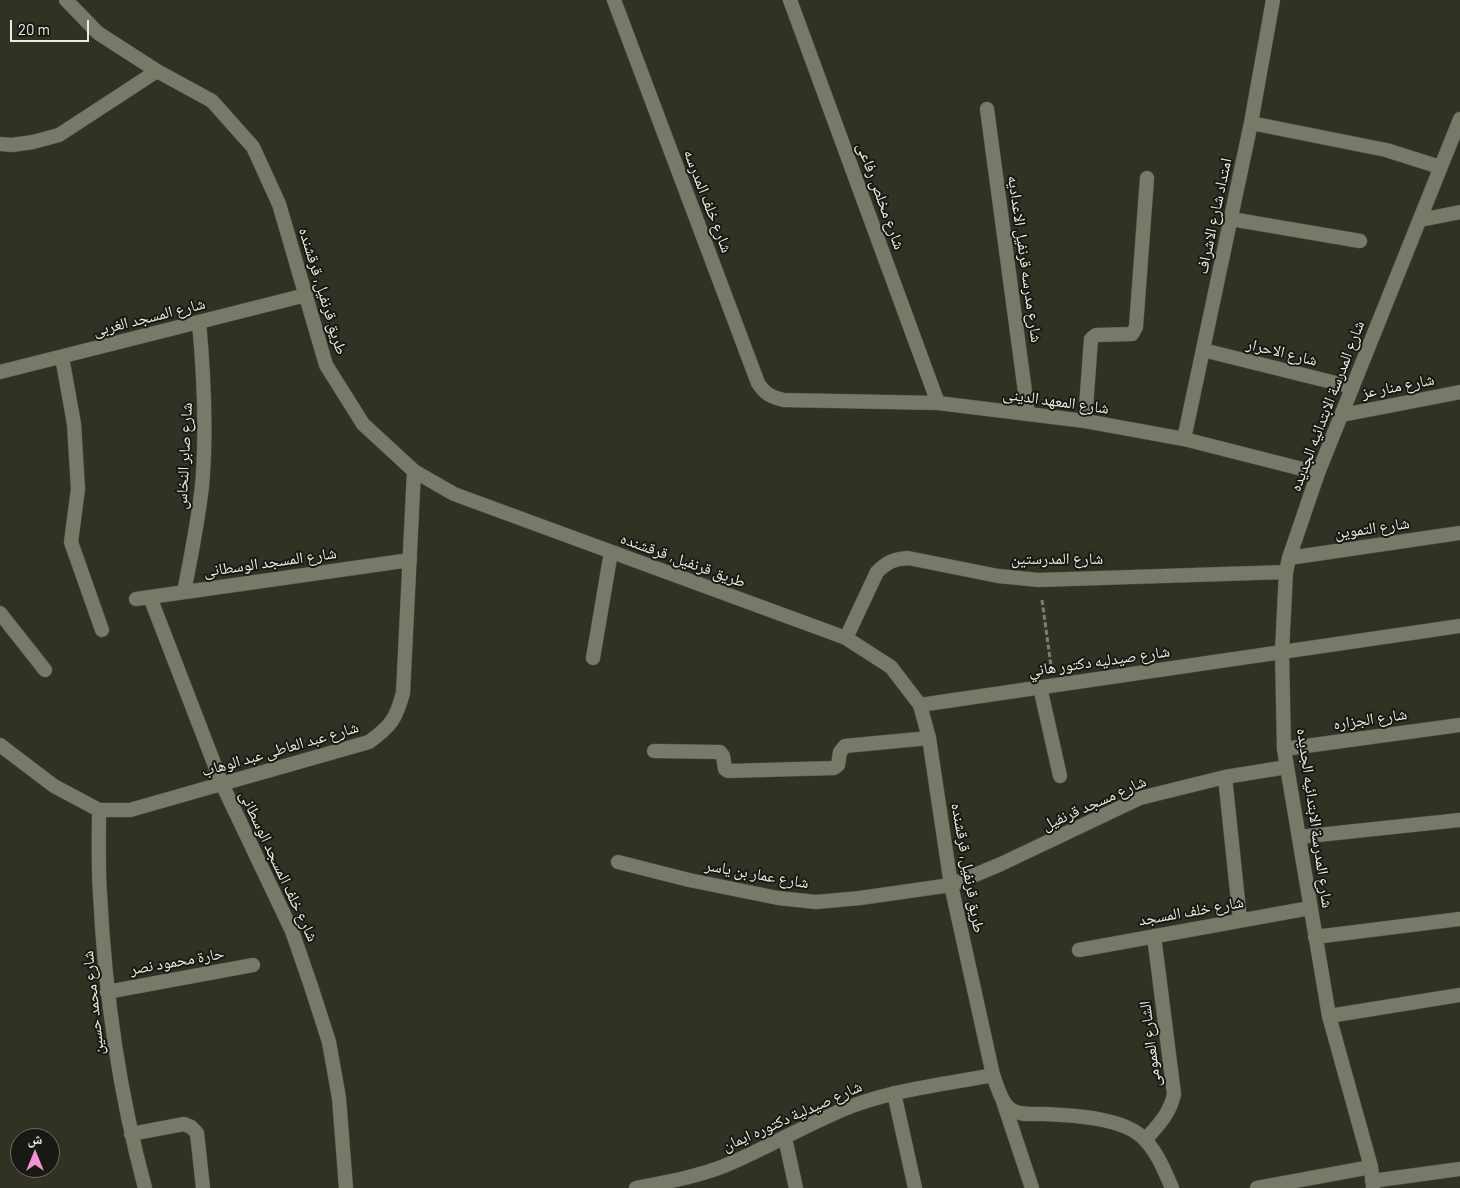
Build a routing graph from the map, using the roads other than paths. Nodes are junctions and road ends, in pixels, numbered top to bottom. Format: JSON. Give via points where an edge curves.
{"nodes":[{"id":1,"x":66,"y":0,"type":"edge"},
{"id":2,"x":614,"y":0,"type":"edge"},
{"id":3,"x":790,"y":0,"type":"edge"},
{"id":4,"x":1273,"y":0,"type":"edge"},
{"id":5,"x":157,"y":70,"type":"junction"},
{"id":6,"x":987,"y":109,"type":"dead end"},
{"id":7,"x":1460,"y":119,"type":"edge"},
{"id":8,"x":1251,"y":123,"type":"junction"},
{"id":9,"x":0,"y":144,"type":"edge"},
{"id":10,"x":1440,"y":167,"type":"junction"},
{"id":11,"x":1147,"y":178,"type":"dead end"},
{"id":12,"x":1460,"y":212,"type":"edge"},
{"id":13,"x":1231,"y":219,"type":"junction"},
{"id":14,"x":1420,"y":220,"type":"junction"},
{"id":15,"x":1360,"y":241,"type":"dead end"},
{"id":16,"x":306,"y":295,"type":"junction"},
{"id":17,"x":199,"y":322,"type":"junction"},
{"id":18,"x":1203,"y":350,"type":"junction"},
{"id":19,"x":62,"y":357,"type":"junction"},
{"id":20,"x":0,"y":372,"type":"edge"},
{"id":21,"x":1352,"y":387,"type":"junction"},
{"id":22,"x":1460,"y":392,"type":"edge"},
{"id":23,"x":784,"y":400,"type":"joint"},
{"id":24,"x":938,"y":404,"type":"junction"},
{"id":25,"x":1028,"y":414,"type":"junction"},
{"id":26,"x":1342,"y":415,"type":"junction"},
{"id":27,"x":1085,"y":421,"type":"junction"},
{"id":28,"x":1184,"y":439,"type":"junction"},
{"id":29,"x":414,"y":471,"type":"junction"},
{"id":30,"x":1318,"y":473,"type":"junction"},
{"id":31,"x":1460,"y":532,"type":"edge"},
{"id":32,"x":611,"y":552,"type":"junction"},
{"id":33,"x":410,"y":560,"type":"junction"},
{"id":34,"x":1288,"y":565,"type":"junction"},
{"id":35,"x":184,"y":592,"type":"junction"},
{"id":36,"x":143,"y":598,"type":"joint"},
{"id":37,"x":0,"y":613,"type":"edge"},
{"id":38,"x":1460,"y":626,"type":"edge"},
{"id":39,"x":102,"y":630,"type":"dead end"},
{"id":40,"x":846,"y":638,"type":"junction"},
{"id":41,"x":1282,"y":651,"type":"junction"},
{"id":42,"x":593,"y":658,"type":"dead end"},
{"id":43,"x":45,"y":670,"type":"dead end"},
{"id":44,"x":1047,"y":686,"type":"junction"},
{"id":45,"x":920,"y":705,"type":"junction"},
{"id":46,"x":1460,"y":725,"type":"edge"},
{"id":47,"x":929,"y":738,"type":"junction"},
{"id":48,"x":0,"y":745,"type":"edge"},
{"id":49,"x":1284,"y":749,"type":"junction"},
{"id":50,"x":654,"y":751,"type":"dead end"},
{"id":51,"x":1287,"y":767,"type":"junction"},
{"id":52,"x":1060,"y":776,"type":"dead end"},
{"id":53,"x":1225,"y":777,"type":"junction"},
{"id":54,"x":222,"y":784,"type":"junction"},
{"id":55,"x":99,"y":810,"type":"junction"},
{"id":56,"x":1460,"y":820,"type":"edge"},
{"id":57,"x":1299,"y":837,"type":"junction"},
{"id":58,"x":618,"y":862,"type":"dead end"},
{"id":59,"x":951,"y":884,"type":"junction"},
{"id":60,"x":1310,"y":908,"type":"junction"},
{"id":61,"x":1460,"y":919,"type":"edge"},
{"id":62,"x":1240,"y":920,"type":"junction"},
{"id":63,"x":1154,"y":936,"type":"junction"},
{"id":64,"x":1315,"y":937,"type":"junction"},
{"id":65,"x":1079,"y":950,"type":"dead end"},
{"id":66,"x":253,"y":965,"type":"dead end"},
{"id":67,"x":107,"y":992,"type":"junction"},
{"id":68,"x":1460,"y":996,"type":"edge"},
{"id":69,"x":1329,"y":1016,"type":"junction"},
{"id":70,"x":994,"y":1075,"type":"junction"},
{"id":71,"x":894,"y":1093,"type":"junction"},
{"id":72,"x":1003,"y":1101,"type":"junction"},
{"id":73,"x":131,"y":1134,"type":"junction"},
{"id":74,"x":785,"y":1138,"type":"junction"},
{"id":75,"x":1146,"y":1140,"type":"junction"},
{"id":76,"x":1460,"y":1169,"type":"edge"},
{"id":77,"x":1372,"y":1179,"type":"edge"},
{"id":78,"x":145,"y":1188,"type":"edge"},
{"id":79,"x":203,"y":1188,"type":"edge"},
{"id":80,"x":346,"y":1188,"type":"edge"},
{"id":81,"x":636,"y":1188,"type":"edge"},
{"id":82,"x":796,"y":1188,"type":"edge"},
{"id":83,"x":915,"y":1188,"type":"edge"},
{"id":84,"x":1032,"y":1188,"type":"edge"},
{"id":85,"x":1172,"y":1188,"type":"edge"},
{"id":86,"x":1257,"y":1188,"type":"edge"}],
"edges":[{"from":1,"to":5,"type":"street","name":"طريق قرنفيل, قرقشنده","via":[[98,33]]},
{"from":2,"to":23,"type":"street","name":"شارع خلف المدرسه","via":[[758,383],[773,398]]},
{"from":3,"to":24,"type":"street","name":"شارع مخلص رفاعى"},
{"from":4,"to":8,"type":"street","name":"امتداد شارع الاشراف"},
{"from":5,"to":9,"type":"street","via":[[59,135],[33,142]]},
{"from":5,"to":16,"type":"street","name":"طريق قرنفيل, قرقشنده","via":[[212,101],[253,147],[279,204]]},
{"from":6,"to":25,"type":"street","name":"شارع مدرسه قرنفيل الاعداديه"},
{"from":7,"to":10,"type":"street","name":"شارع المدرسة الابتدائيه الجديده"},
{"from":8,"to":10,"type":"street","via":[[1386,150]]},
{"from":8,"to":13,"type":"street","name":"امتداد شارع الاشراف"},
{"from":10,"to":14,"type":"street","name":"شارع المدرسة الابتدائيه الجديده"},
{"from":11,"to":27,"type":"street","via":[[1136,327],[1132,334],[1096,335],[1092,339]]},
{"from":12,"to":14,"type":"street"},
{"from":13,"to":15,"type":"street"},
{"from":13,"to":18,"type":"street","name":"امتداد شارع الاشراف"},
{"from":14,"to":21,"type":"street","name":"شارع المدرسة الابتدائيه الجديده"},
{"from":16,"to":17,"type":"street","name":"شارع المسجد الغربى"},
{"from":16,"to":29,"type":"street","name":"طريق قرنفيل, قرقشنده","via":[[326,365],[363,424]]},
{"from":17,"to":19,"type":"street","name":"شارع المسجد الغربى"},
{"from":17,"to":35,"type":"street","name":"شارع صابر النخاس","via":[[204,376],[204,457],[195,538]]},
{"from":18,"to":21,"type":"street","name":"شارع الاحرار"},
{"from":18,"to":28,"type":"street","name":"امتداد شارع الاشراف"},
{"from":19,"to":20,"type":"street","name":"شارع المسجد الغربى"},
{"from":19,"to":39,"type":"street","via":[[74,424],[78,489],[72,542]]},
{"from":21,"to":26,"type":"street","name":"شارع المدرسة الابتدائيه الجديده"},
{"from":22,"to":26,"type":"street","name":"شارع منار عز"},
{"from":23,"to":24,"type":"street","name":"شارع المعهد الدينى"},
{"from":24,"to":25,"type":"street","name":"شارع المعهد الدينى"},
{"from":25,"to":27,"type":"street","name":"شارع المعهد الدينى"},
{"from":26,"to":30,"type":"street","name":"شارع المدرسة الابتدائيه الجديده"},
{"from":27,"to":28,"type":"street","name":"شارع المعهد الدينى"},
{"from":28,"to":30,"type":"street","name":"شارع المعهد الدينى"},
{"from":29,"to":32,"type":"street","name":"طريق قرنفيل, قرقشنده","via":[[454,494]]},
{"from":29,"to":33,"type":"street","name":"شارع عبد العاطى عبد الوهاب"},
{"from":30,"to":34,"type":"street","name":"شارع المدرسة الابتدائيه الجديده"},
{"from":31,"to":34,"type":"street","name":"شارع التموين"},
{"from":32,"to":40,"type":"street","name":"طريق قرنفيل, قرقشنده"},
{"from":32,"to":42,"type":"street"},
{"from":33,"to":35,"type":"street","name":"شارع المسجد الوسطانى"},
{"from":33,"to":54,"type":"street","name":"شارع عبد العاطى عبد الوهاب","via":[[403,693],[398,713],[386,729],[369,742]]},
{"from":34,"to":40,"type":"street","name":"شارع المدرستين","via":[[1039,580],[998,576],[908,558],[896,559],[885,563],[877,572]]},
{"from":34,"to":41,"type":"street","name":"شارع المدرسة الابتدائيه الجديده"},
{"from":35,"to":36,"type":"street","name":"شارع المسجد الوسطانى"},
{"from":36,"to":54,"type":"street","name":"شارع خلف المسجد الوسطانى"},
{"from":37,"to":43,"type":"street"},
{"from":38,"to":41,"type":"street","name":"شارع صيدليه دكتور هاني"},
{"from":40,"to":45,"type":"street","name":"طريق قرنفيل, قرقشنده","via":[[891,667]]},
{"from":41,"to":44,"type":"street","name":"شارع صيدليه دكتور هاني"},
{"from":41,"to":49,"type":"street","name":"شارع المدرسة الابتدائيه الجديده"},
{"from":44,"to":45,"type":"street","name":"شارع صيدليه دكتور هاني"},
{"from":44,"to":52,"type":"street"},
{"from":45,"to":47,"type":"street","name":"طريق قرنفيل, قرقشنده"},
{"from":46,"to":49,"type":"street","name":"شارع الجزاره"},
{"from":47,"to":50,"type":"street","via":[[845,746],[834,768],[728,771],[720,752]]},
{"from":47,"to":59,"type":"street","name":"طريق قرنفيل, قرقشنده"},
{"from":48,"to":55,"type":"street","via":[[54,786]]},
{"from":49,"to":51,"type":"street","name":"شارع المدرسة الابتدائيه الجديده"},
{"from":51,"to":53,"type":"street","name":"شارع مسجد قرنفيل"},
{"from":51,"to":57,"type":"street","name":"شارع المدرسة الابتدائيه الجديده"},
{"from":53,"to":59,"type":"street","name":"شارع مسجد قرنفيل","via":[[1140,798],[1002,864]]},
{"from":53,"to":62,"type":"street"},
{"from":54,"to":55,"type":"street","name":"شارع عبد العاطى عبد الوهاب","via":[[130,810]]},
{"from":54,"to":80,"type":"street","name":"شارع خلف المسجد الوسطانى","via":[[292,931],[326,1032],[339,1098]]},
{"from":55,"to":67,"type":"street","name":"شارع محمد حسين","via":[[100,894]]},
{"from":56,"to":57,"type":"street"},
{"from":57,"to":60,"type":"street","name":"شارع المدرسة الابتدائيه الجديده"},
{"from":58,"to":59,"type":"street","name":"شارع عمار بن ياسر","via":[[758,894],[816,902]]},
{"from":59,"to":70,"type":"street","name":"طريق قرنفيل, قرقشنده"},
{"from":60,"to":62,"type":"street","name":"شارع خلف المسجد"},
{"from":60,"to":64,"type":"street","name":"شارع المدرسة الابتدائيه الجديده"},
{"from":61,"to":64,"type":"street"},
{"from":62,"to":63,"type":"street","name":"شارع خلف المسجد"},
{"from":63,"to":65,"type":"street","name":"شارع خلف المسجد"},
{"from":63,"to":75,"type":"street","name":"الشارع العمومى","via":[[1174,1094],[1167,1116]]},
{"from":64,"to":69,"type":"street","name":"شارع المدرسة الابتدائيه الجديده"},
{"from":66,"to":67,"type":"street","name":"حارة محمود نصر"},
{"from":67,"to":73,"type":"street","name":"شارع محمد حسين"},
{"from":68,"to":69,"type":"street"},
{"from":69,"to":77,"type":"street","name":"شارع المدرسة الابتدائيه الجديده"},
{"from":70,"to":71,"type":"street","name":"شارع صيدلية دكتوره ايمان"},
{"from":70,"to":72,"type":"street","name":"طريق قرنفيل, قرقشنده"},
{"from":71,"to":74,"type":"street","name":"شارع صيدلية دكتوره ايمان","via":[[851,1107]]},
{"from":71,"to":83,"type":"street"},
{"from":72,"to":75,"type":"street","via":[[1020,1113],[1122,1124]]},
{"from":72,"to":84,"type":"street","name":"طريق قرنفيل, قرقشنده"},
{"from":73,"to":78,"type":"street","name":"شارع محمد حسين"},
{"from":73,"to":79,"type":"street","via":[[184,1124],[191,1127],[197,1133]]},
{"from":74,"to":81,"type":"street","name":"شارع صيدلية دكتوره ايمان","via":[[711,1171]]},
{"from":74,"to":82,"type":"street"},
{"from":75,"to":85,"type":"street"},
{"from":76,"to":77,"type":"street"},
{"from":77,"to":86,"type":"street"}]}
